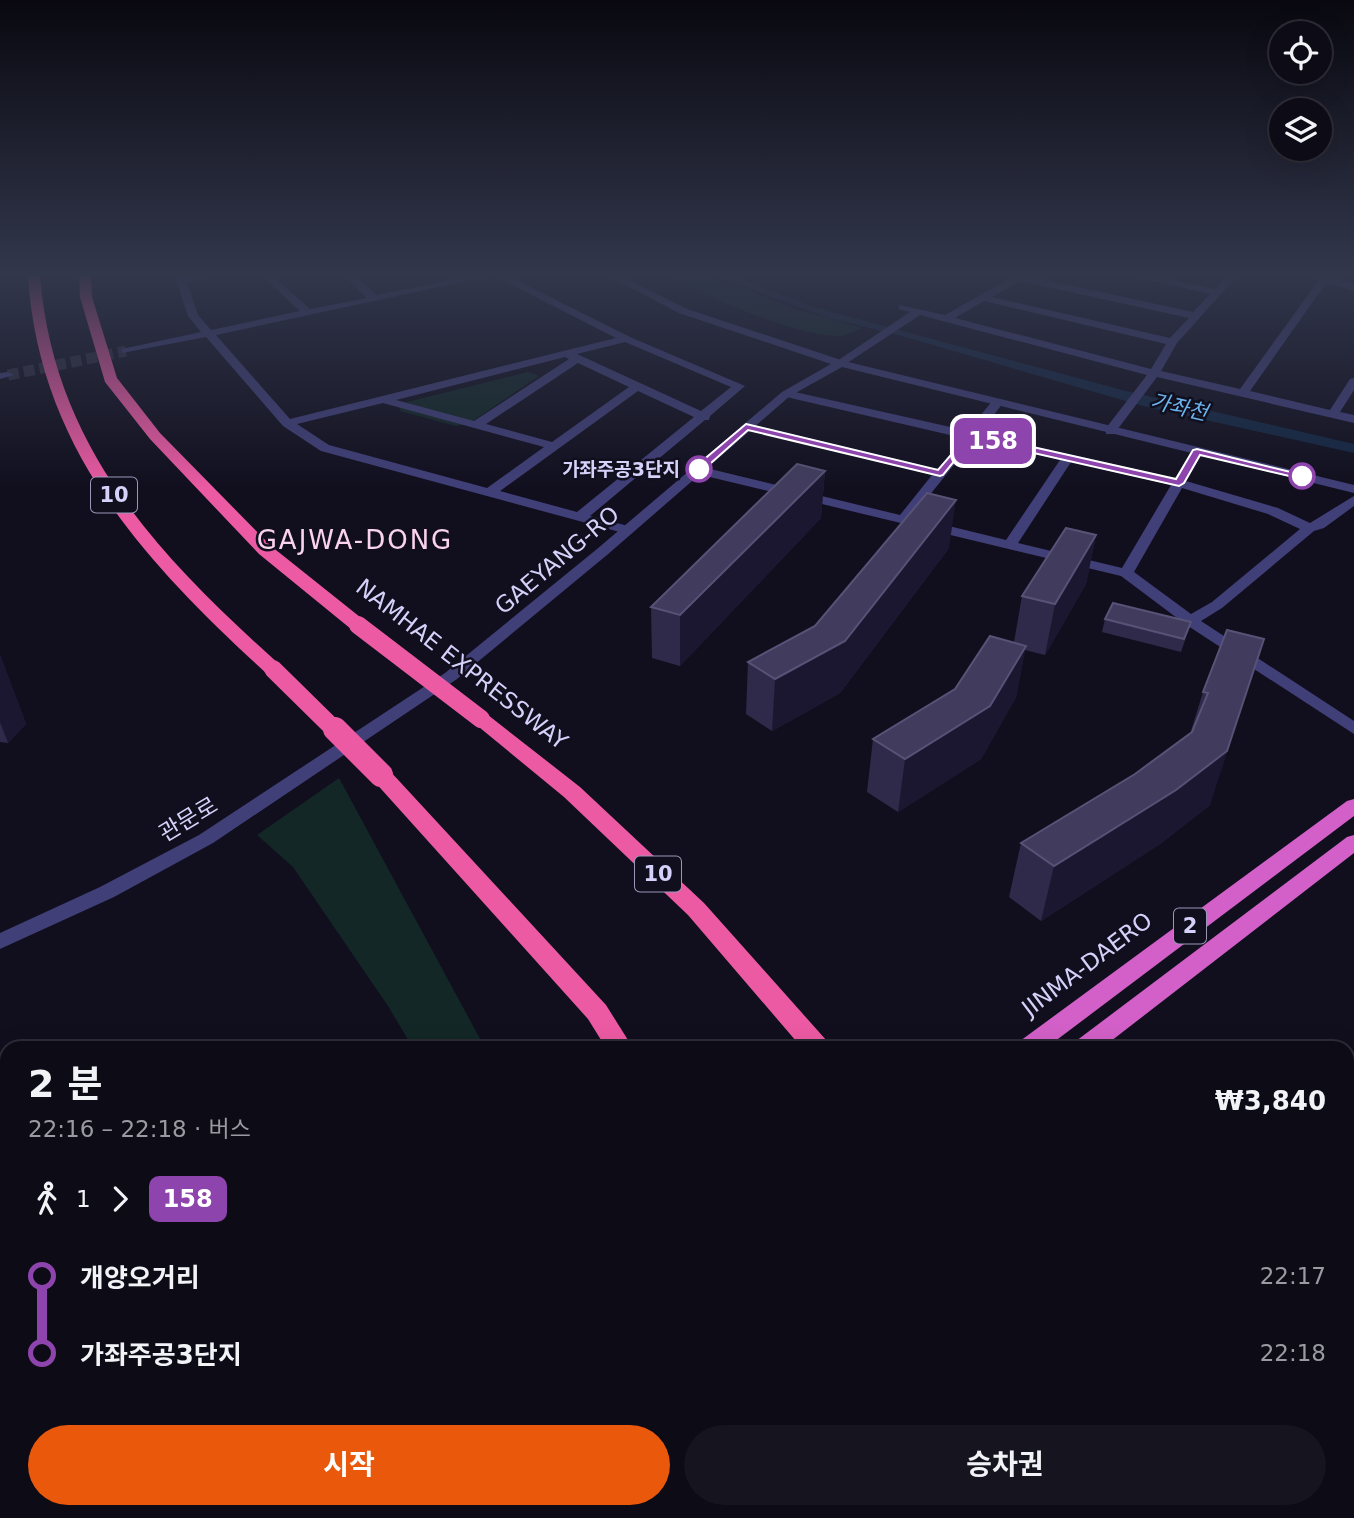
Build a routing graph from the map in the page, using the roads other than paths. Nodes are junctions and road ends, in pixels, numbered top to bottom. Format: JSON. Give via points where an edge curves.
{"nodes":[{"id":1,"x":44,"y":347,"type":"edge"},
{"id":2,"x":101,"y":347,"type":"edge"},
{"id":3,"x":145,"y":347,"type":"edge"},
{"id":4,"x":221,"y":347,"type":"edge"},
{"id":5,"x":601,"y":347,"type":"edge"},
{"id":6,"x":645,"y":347,"type":"edge"},
{"id":7,"x":791,"y":347,"type":"edge"},
{"id":8,"x":865,"y":347,"type":"edge"},
{"id":9,"x":1049,"y":347,"type":"edge"},
{"id":10,"x":1169,"y":347,"type":"edge"},
{"id":11,"x":1276,"y":347,"type":"edge"},
{"id":12,"x":126,"y":351,"type":"tunnel mouth"},
{"id":13,"x":572,"y":356,"type":"junction"},
{"id":14,"x":840,"y":363,"type":"junction"},
{"id":15,"x":1154,"y":373,"type":"junction"},
{"id":16,"x":1354,"y":381,"type":"edge"},
{"id":17,"x":636,"y":387,"type":"junction"},
{"id":18,"x":786,"y":394,"type":"junction"},
{"id":19,"x":1242,"y":394,"type":"junction"},
{"id":20,"x":383,"y":399,"type":"junction"},
{"id":21,"x":997,"y":404,"type":"junction"},
{"id":22,"x":1333,"y":414,"type":"junction"},
{"id":23,"x":705,"y":417,"type":"junction"},
{"id":24,"x":1354,"y":419,"type":"edge"},
{"id":25,"x":287,"y":423,"type":"junction"},
{"id":26,"x":474,"y":426,"type":"junction"},
{"id":27,"x":746,"y":427,"type":"junction"},
{"id":28,"x":1110,"y":431,"type":"junction"},
{"id":29,"x":970,"y":436,"type":"junction"},
{"id":30,"x":554,"y":446,"type":"junction"},
{"id":31,"x":1197,"y":452,"type":"junction"},
{"id":32,"x":1068,"y":458,"type":"junction"},
{"id":33,"x":698,"y":470,"type":"junction"},
{"id":34,"x":940,"y":473,"type":"junction"},
{"id":35,"x":1179,"y":483,"type":"junction"},
{"id":36,"x":1354,"y":489,"type":"edge"},
{"id":37,"x":490,"y":492,"type":"junction"},
{"id":38,"x":1354,"y":500,"type":"edge"},
{"id":39,"x":580,"y":517,"type":"junction"},
{"id":40,"x":904,"y":519,"type":"junction"},
{"id":41,"x":1309,"y":528,"type":"junction"},
{"id":42,"x":627,"y":530,"type":"junction"},
{"id":43,"x":1010,"y":545,"type":"junction"},
{"id":44,"x":1126,"y":573,"type":"junction"},
{"id":45,"x":1190,"y":621,"type":"junction"},
{"id":46,"x":390,"y":718,"type":"joint"},
{"id":47,"x":1354,"y":729,"type":"edge"},
{"id":48,"x":1354,"y":806,"type":"edge"},
{"id":49,"x":1354,"y":842,"type":"edge"},
{"id":50,"x":0,"y":943,"type":"edge"},
{"id":51,"x":616,"y":1041,"type":"edge"},
{"id":52,"x":812,"y":1041,"type":"edge"},
{"id":53,"x":1038,"y":1041,"type":"edge"},
{"id":54,"x":1094,"y":1041,"type":"edge"}],
"edges":[{"from":1,"to":51,"type":"highway","number":"10","bridge":true,"via":[[54,390],[91,461],[139,533],[191,593],[381,775],[597,1012]]},
{"from":2,"to":52,"type":"highway","name":"NAMHAE EXPRESSWAY","number":"10","bridge":true,"via":[[110,379],[155,436],[265,550],[572,792],[696,909]]},
{"from":3,"to":12,"type":"street"},
{"from":4,"to":25,"type":"street"},
{"from":5,"to":13,"type":"street"},
{"from":6,"to":23,"type":"street","via":[[739,386]]},
{"from":7,"to":14,"type":"street"},
{"from":8,"to":14,"type":"street","name":"GAEYANG-RO"},
{"from":9,"to":15,"type":"street"},
{"from":10,"to":15,"type":"street"},
{"from":11,"to":19,"type":"street"},
{"from":13,"to":17,"type":"street"},
{"from":13,"to":20,"type":"street"},
{"from":13,"to":26,"type":"street"},
{"from":14,"to":18,"type":"street","name":"GAEYANG-RO"},
{"from":14,"to":21,"type":"street"},
{"from":15,"to":19,"type":"street"},
{"from":15,"to":28,"type":"street"},
{"from":16,"to":22,"type":"street"},
{"from":17,"to":23,"type":"street"},
{"from":17,"to":30,"type":"street"},
{"from":18,"to":27,"type":"street","name":"GAEYANG-RO"},
{"from":18,"to":29,"type":"street"},
{"from":19,"to":22,"type":"street"},
{"from":20,"to":25,"type":"street"},
{"from":20,"to":26,"type":"street"},
{"from":21,"to":28,"type":"street"},
{"from":21,"to":29,"type":"street"},
{"from":22,"to":24,"type":"street"},
{"from":23,"to":39,"type":"street"},
{"from":25,"to":37,"type":"street","via":[[325,448]]},
{"from":26,"to":30,"type":"street"},
{"from":27,"to":33,"type":"street","name":"GAEYANG-RO"},
{"from":27,"to":34,"type":"street"},
{"from":28,"to":31,"type":"street"},
{"from":29,"to":32,"type":"street"},
{"from":29,"to":34,"type":"street"},
{"from":30,"to":37,"type":"street"},
{"from":31,"to":35,"type":"street"},
{"from":31,"to":36,"type":"street"},
{"from":32,"to":35,"type":"street"},
{"from":32,"to":43,"type":"street"},
{"from":33,"to":40,"type":"street"},
{"from":33,"to":42,"type":"street","name":"GAEYANG-RO"},
{"from":34,"to":40,"type":"street"},
{"from":35,"to":41,"type":"street","via":[[1273,511]]},
{"from":35,"to":44,"type":"street"},
{"from":37,"to":39,"type":"street"},
{"from":38,"to":41,"type":"street"},
{"from":39,"to":42,"type":"street"},
{"from":40,"to":43,"type":"street"},
{"from":41,"to":45,"type":"street","via":[[1217,606]]},
{"from":42,"to":46,"type":"street","name":"GAEYANG-RO","via":[[476,658]]},
{"from":43,"to":44,"type":"street"},
{"from":44,"to":45,"type":"street"},
{"from":45,"to":47,"type":"street"},
{"from":46,"to":50,"type":"street","name":"관문로","via":[[206,839]]},
{"from":48,"to":53,"type":"highway","name":"JINMA-DAERO","number":"2"},
{"from":49,"to":54,"type":"highway","number":"2"}]}
